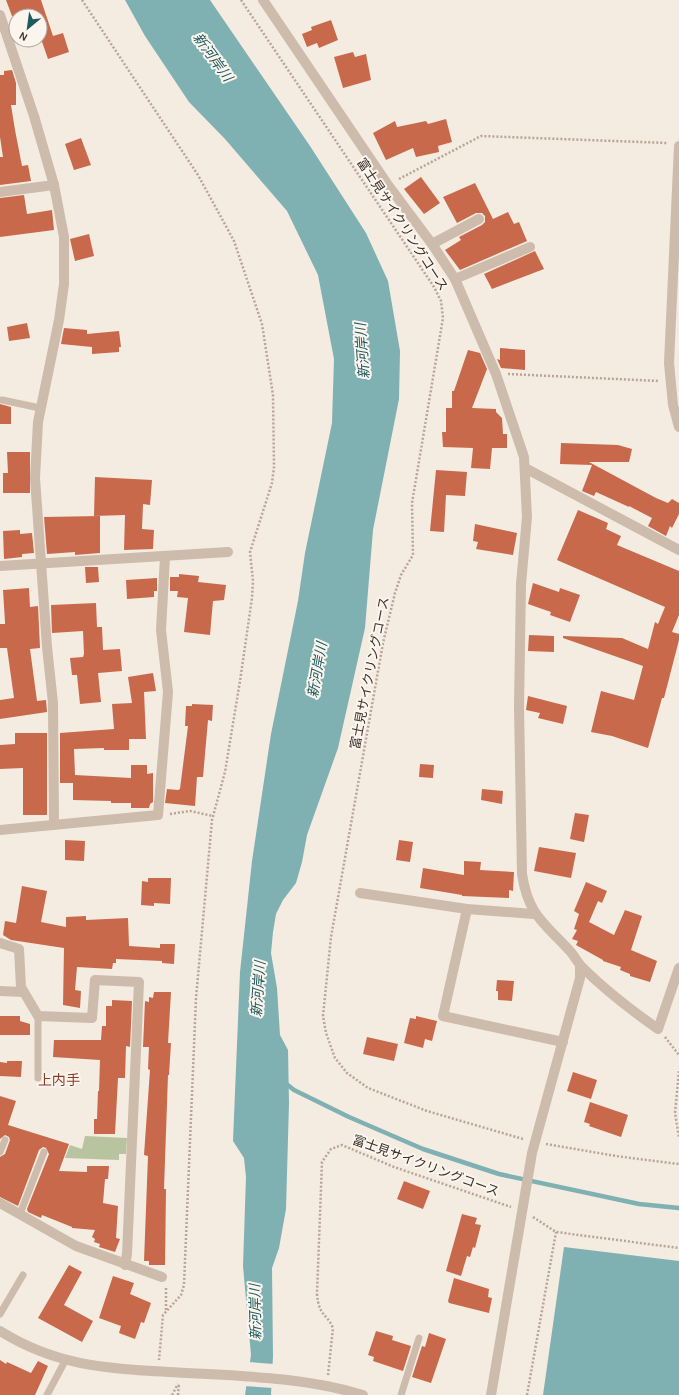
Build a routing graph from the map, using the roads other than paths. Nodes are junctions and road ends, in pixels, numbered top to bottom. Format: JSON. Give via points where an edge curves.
{"nodes":[{"id":1,"x":263,"y":0,"type":"edge"},
{"id":2,"x":0,"y":15,"type":"edge"},
{"id":3,"x":4,"y":37,"type":"edge"},
{"id":4,"x":675,"y":144,"type":"edge"},
{"id":5,"x":54,"y":185,"type":"junction"},
{"id":6,"x":0,"y":192,"type":"edge"},
{"id":7,"x":479,"y":219,"type":"dead end"},
{"id":8,"x":432,"y":244,"type":"junction"},
{"id":9,"x":530,"y":246,"type":"dead end"},
{"id":10,"x":455,"y":279,"type":"junction"},
{"id":11,"x":2,"y":400,"type":"dead end"},
{"id":12,"x":40,"y":408,"type":"junction"},
{"id":13,"x":679,"y":427,"type":"edge"},
{"id":14,"x":525,"y":468,"type":"junction"},
{"id":15,"x":679,"y":550,"type":"edge"},
{"id":16,"x":228,"y":552,"type":"dead end"},
{"id":17,"x":165,"y":557,"type":"junction"},
{"id":18,"x":41,"y":564,"type":"junction"},
{"id":19,"x":0,"y":566,"type":"edge"},
{"id":20,"x":54,"y":825,"type":"junction"},
{"id":21,"x":0,"y":830,"type":"edge"},
{"id":22,"x":360,"y":892,"type":"dead end"},
{"id":23,"x":467,"y":909,"type":"junction"},
{"id":24,"x":534,"y":914,"type":"junction"},
{"id":25,"x":0,"y":943,"type":"edge"},
{"id":26,"x":580,"y":966,"type":"junction"},
{"id":27,"x":679,"y":968,"type":"edge"},
{"id":28,"x":0,"y":991,"type":"edge"},
{"id":29,"x":23,"y":992,"type":"junction"},
{"id":30,"x":38,"y":1016,"type":"junction"},
{"id":31,"x":563,"y":1042,"type":"junction"},
{"id":32,"x":38,"y":1078,"type":"dead end"},
{"id":33,"x":5,"y":1140,"type":"dead end"},
{"id":34,"x":0,"y":1152,"type":"edge"},
{"id":35,"x":44,"y":1152,"type":"dead end"},
{"id":36,"x":0,"y":1203,"type":"edge"},
{"id":37,"x":20,"y":1214,"type":"junction"},
{"id":38,"x":125,"y":1265,"type":"junction"},
{"id":39,"x":22,"y":1275,"type":"dead end"},
{"id":40,"x":162,"y":1278,"type":"road end"},
{"id":41,"x":0,"y":1314,"type":"edge"},
{"id":42,"x":0,"y":1331,"type":"edge"},
{"id":43,"x":419,"y":1338,"type":"dead end"},
{"id":44,"x":65,"y":1361,"type":"junction"},
{"id":45,"x":47,"y":1395,"type":"edge"},
{"id":46,"x":363,"y":1395,"type":"edge"},
{"id":47,"x":400,"y":1395,"type":"edge"},
{"id":48,"x":491,"y":1395,"type":"edge"}],
"edges":[{"from":1,"to":8,"type":"street","via":[[388,185]]},
{"from":2,"to":3,"type":"street"},
{"from":3,"to":5,"type":"street","via":[[34,116]]},
{"from":4,"to":13,"type":"street","via":[[669,363],[673,405]]},
{"from":5,"to":6,"type":"street"},
{"from":5,"to":12,"type":"street","via":[[64,237],[64,284]]},
{"from":7,"to":8,"type":"street"},
{"from":8,"to":10,"type":"street"},
{"from":9,"to":10,"type":"street"},
{"from":10,"to":14,"type":"street","via":[[496,374],[524,457]]},
{"from":11,"to":12,"type":"lane"},
{"from":12,"to":18,"type":"street","via":[[35,478]]},
{"from":14,"to":15,"type":"street"},
{"from":14,"to":24,"type":"street","via":[[526,517],[521,584],[519,707],[521,847],[524,887]]},
{"from":16,"to":17,"type":"street"},
{"from":17,"to":18,"type":"street"},
{"from":17,"to":20,"type":"street","via":[[161,630],[168,692],[158,815]]},
{"from":18,"to":19,"type":"street"},
{"from":18,"to":20,"type":"street","via":[[53,702]]},
{"from":20,"to":21,"type":"street"},
{"from":22,"to":23,"type":"street"},
{"from":23,"to":24,"type":"street"},
{"from":23,"to":31,"type":"street","via":[[443,1016]]},
{"from":24,"to":26,"type":"street","via":[[570,951]]},
{"from":25,"to":29,"type":"street","via":[[19,949]]},
{"from":26,"to":27,"type":"street","via":[[625,1006],[658,1029]]},
{"from":26,"to":31,"type":"street","via":[[580,978]]},
{"from":28,"to":29,"type":"street"},
{"from":29,"to":30,"type":"street"},
{"from":30,"to":32,"type":"lane"},
{"from":30,"to":38,"type":"street","via":[[92,1018],[95,980],[139,982]]},
{"from":31,"to":48,"type":"street","via":[[530,1140],[532,1153]]},
{"from":33,"to":34,"type":"lane"},
{"from":35,"to":37,"type":"lane"},
{"from":36,"to":37,"type":"street"},
{"from":37,"to":38,"type":"street","via":[[76,1246]]},
{"from":38,"to":40,"type":"street"},
{"from":39,"to":41,"type":"lane"},
{"from":42,"to":44,"type":"street","via":[[40,1352]]},
{"from":43,"to":47,"type":"lane"},
{"from":44,"to":45,"type":"lane"},
{"from":44,"to":46,"type":"street","via":[[126,1370],[310,1382]]}]}
